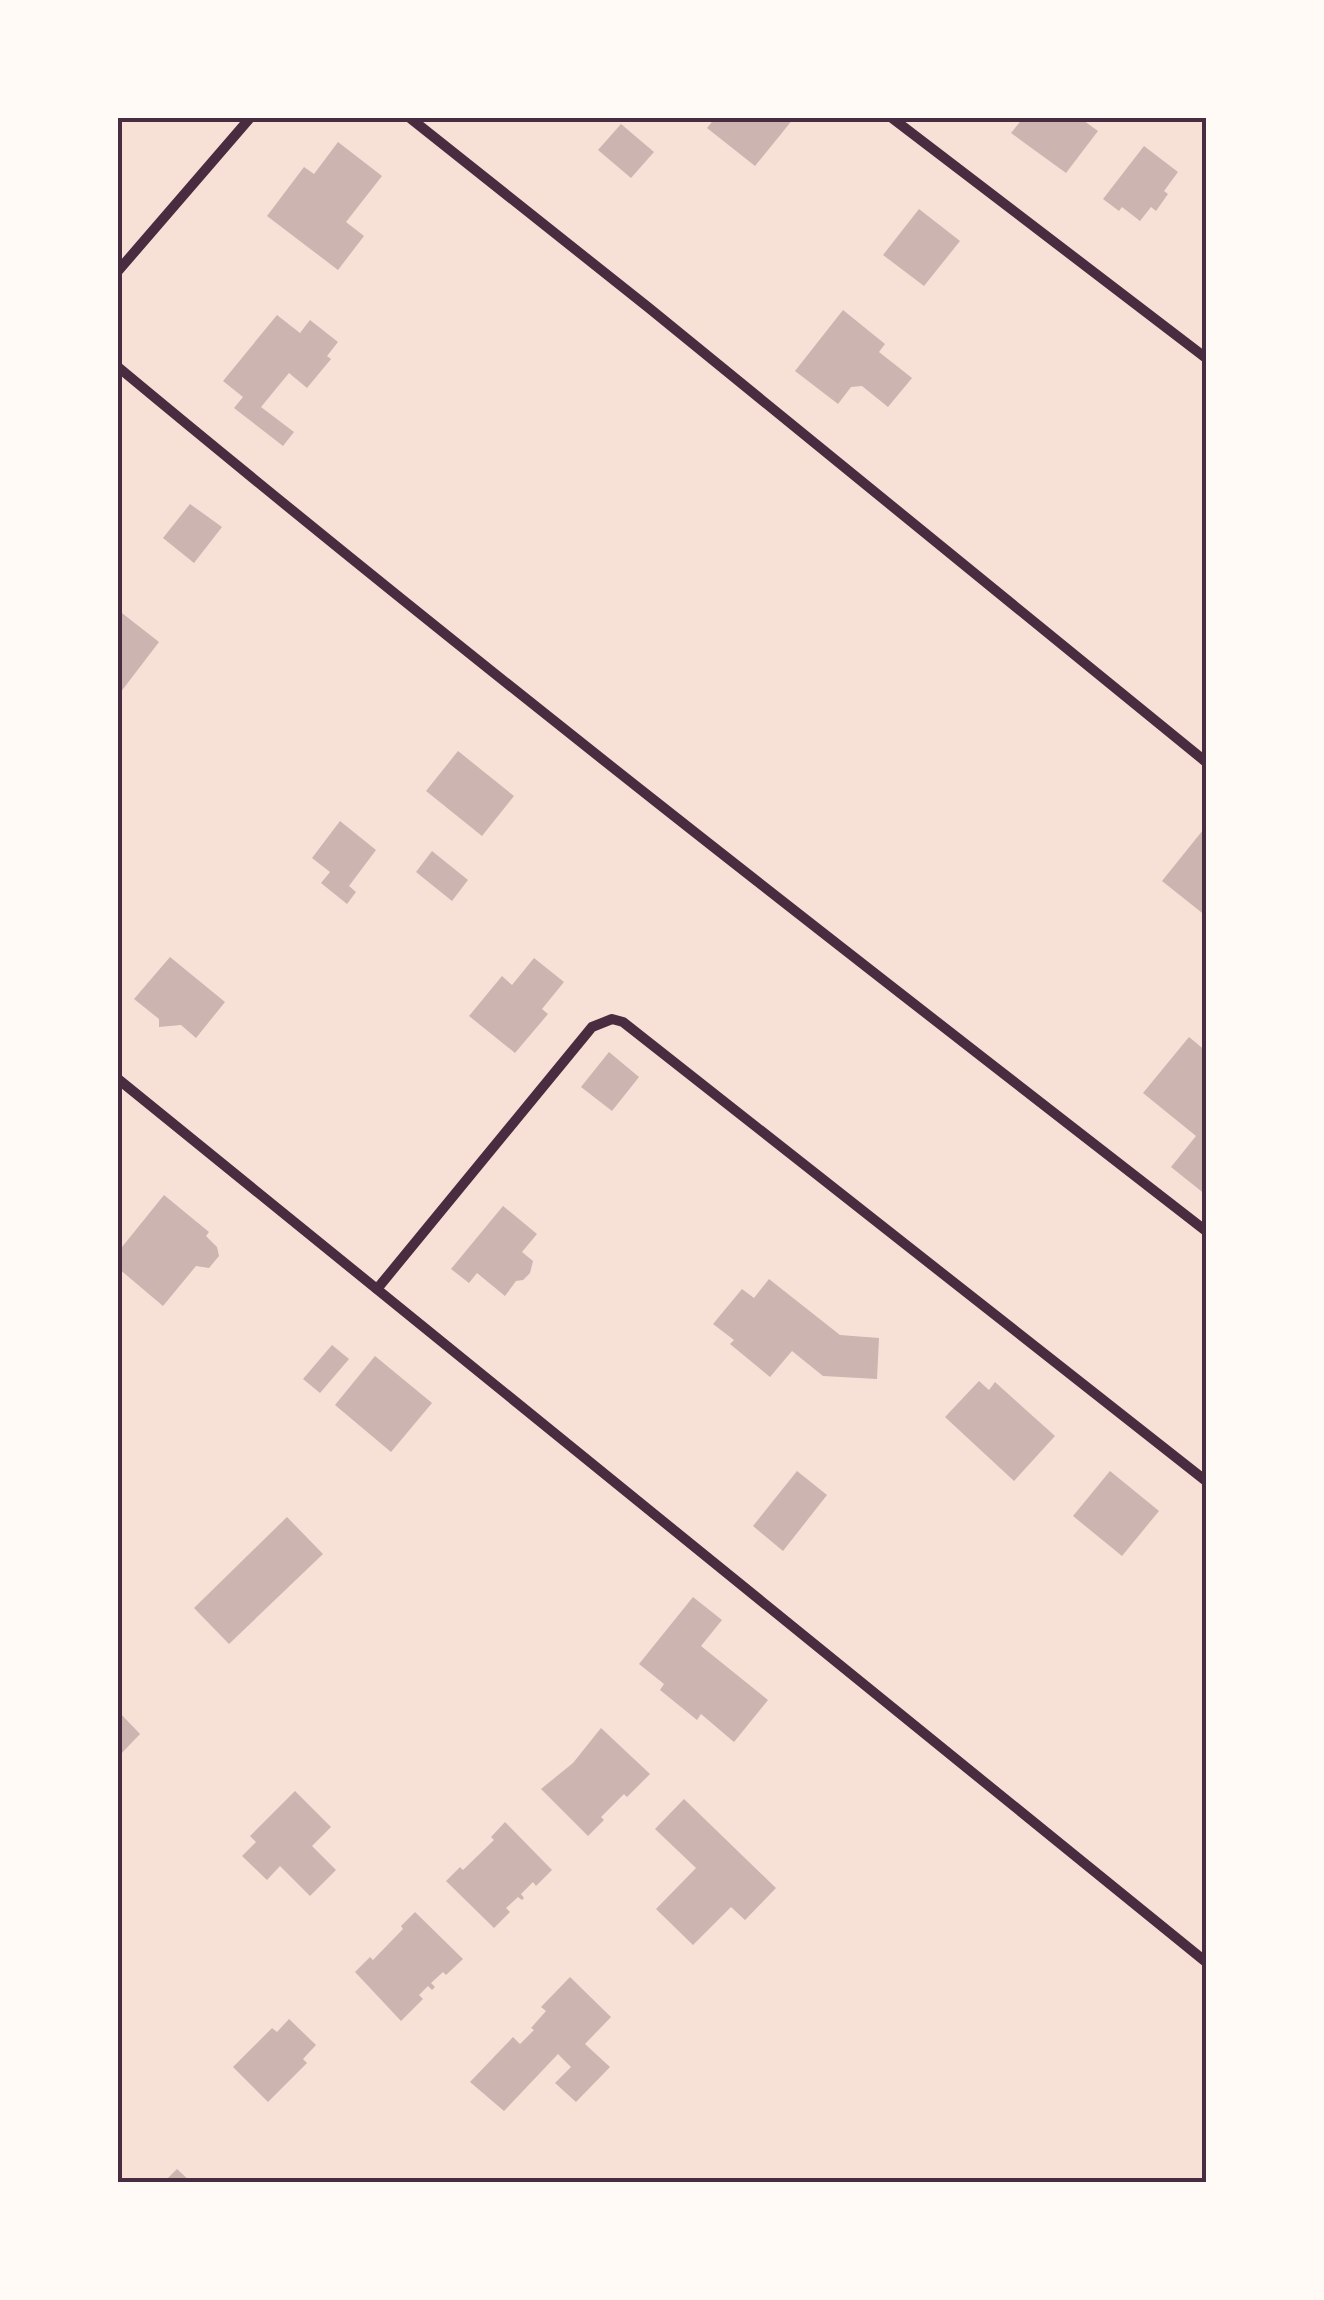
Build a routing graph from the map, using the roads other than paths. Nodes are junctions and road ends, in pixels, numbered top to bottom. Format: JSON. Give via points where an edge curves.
{"nodes":[{"id":1,"x":250,"y":118,"type":"edge"},
{"id":2,"x":410,"y":118,"type":"edge"},
{"id":3,"x":892,"y":118,"type":"edge"},
{"id":4,"x":118,"y":271,"type":"edge"},
{"id":5,"x":1206,"y":358,"type":"edge"},
{"id":6,"x":118,"y":367,"type":"edge"},
{"id":7,"x":1206,"y":762,"type":"edge"},
{"id":8,"x":118,"y":1079,"type":"edge"},
{"id":9,"x":1206,"y":1231,"type":"edge"},
{"id":10,"x":377,"y":1289,"type":"junction"},
{"id":11,"x":1206,"y":1481,"type":"edge"},
{"id":12,"x":1206,"y":1962,"type":"edge"}],
"edges":[{"from":1,"to":4,"type":"street"},
{"from":2,"to":7,"type":"street"},
{"from":3,"to":5,"type":"street"},
{"from":6,"to":9,"type":"street","via":[[357,566]]},
{"from":8,"to":10,"type":"street"},
{"from":10,"to":11,"type":"street","via":[[592,1027],[623,1022]]},
{"from":10,"to":12,"type":"street"}]}
